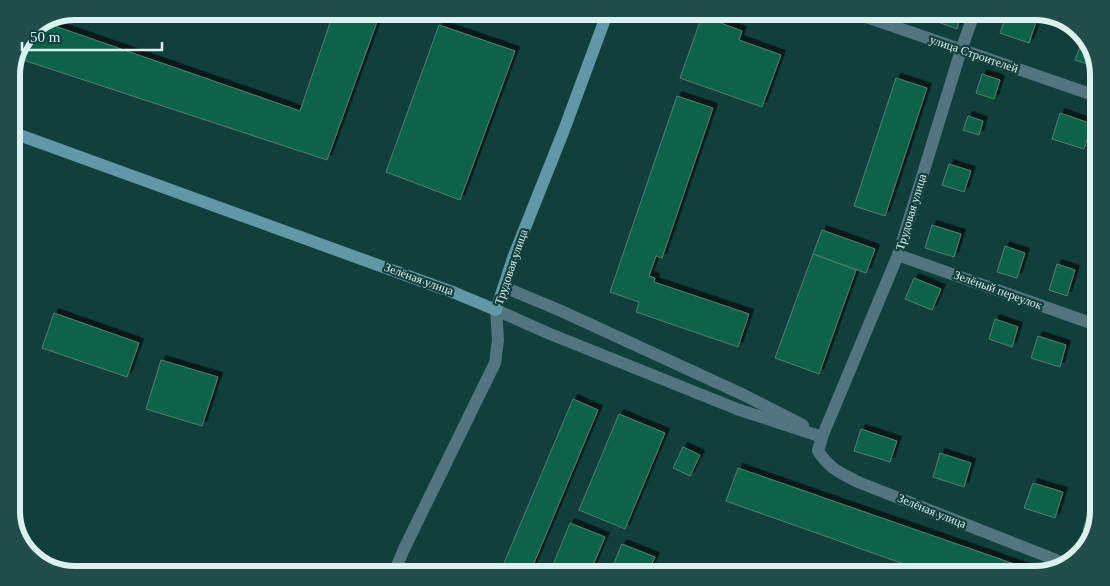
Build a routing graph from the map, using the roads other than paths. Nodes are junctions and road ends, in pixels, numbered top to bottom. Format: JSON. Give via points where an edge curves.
{"nodes":[{"id":1,"x":605,"y":20,"type":"edge"},
{"id":2,"x":875,"y":20,"type":"edge"},
{"id":3,"x":972,"y":20,"type":"edge"},
{"id":4,"x":961,"y":50,"type":"junction"},
{"id":5,"x":1090,"y":94,"type":"edge"},
{"id":6,"x":20,"y":135,"type":"edge"},
{"id":7,"x":898,"y":255,"type":"junction"},
{"id":8,"x":504,"y":287,"type":"junction"},
{"id":9,"x":496,"y":310,"type":"junction"},
{"id":10,"x":1090,"y":323,"type":"edge"},
{"id":11,"x":822,"y":436,"type":"junction"},
{"id":12,"x":1060,"y":560,"type":"edge"},
{"id":13,"x":397,"y":566,"type":"edge"}],
"edges":[{"from":1,"to":8,"type":"street","name":"Трудовая улица"},
{"from":2,"to":4,"type":"street","name":"улица Строителей"},
{"from":3,"to":4,"type":"street","name":"Трудовая улица"},
{"from":4,"to":5,"type":"street","name":"улица Строителей"},
{"from":4,"to":7,"type":"street","name":"Трудовая улица"},
{"from":6,"to":9,"type":"street","name":"Зелёная улица"},
{"from":7,"to":10,"type":"street","name":"Зелёный переулок"},
{"from":7,"to":11,"type":"street","name":"Трудовая улица"},
{"from":8,"to":9,"type":"street","name":"Трудовая улица"},
{"from":8,"to":11,"type":"street","via":[[744,395]]},
{"from":9,"to":11,"type":"street","name":"Зелёная улица","via":[[737,409]]},
{"from":9,"to":13,"type":"street","name":"Трудовая улица","via":[[498,340],[495,363]]},
{"from":11,"to":12,"type":"street","name":"Зелёная улица","via":[[818,451],[826,462],[858,482]]}]}
